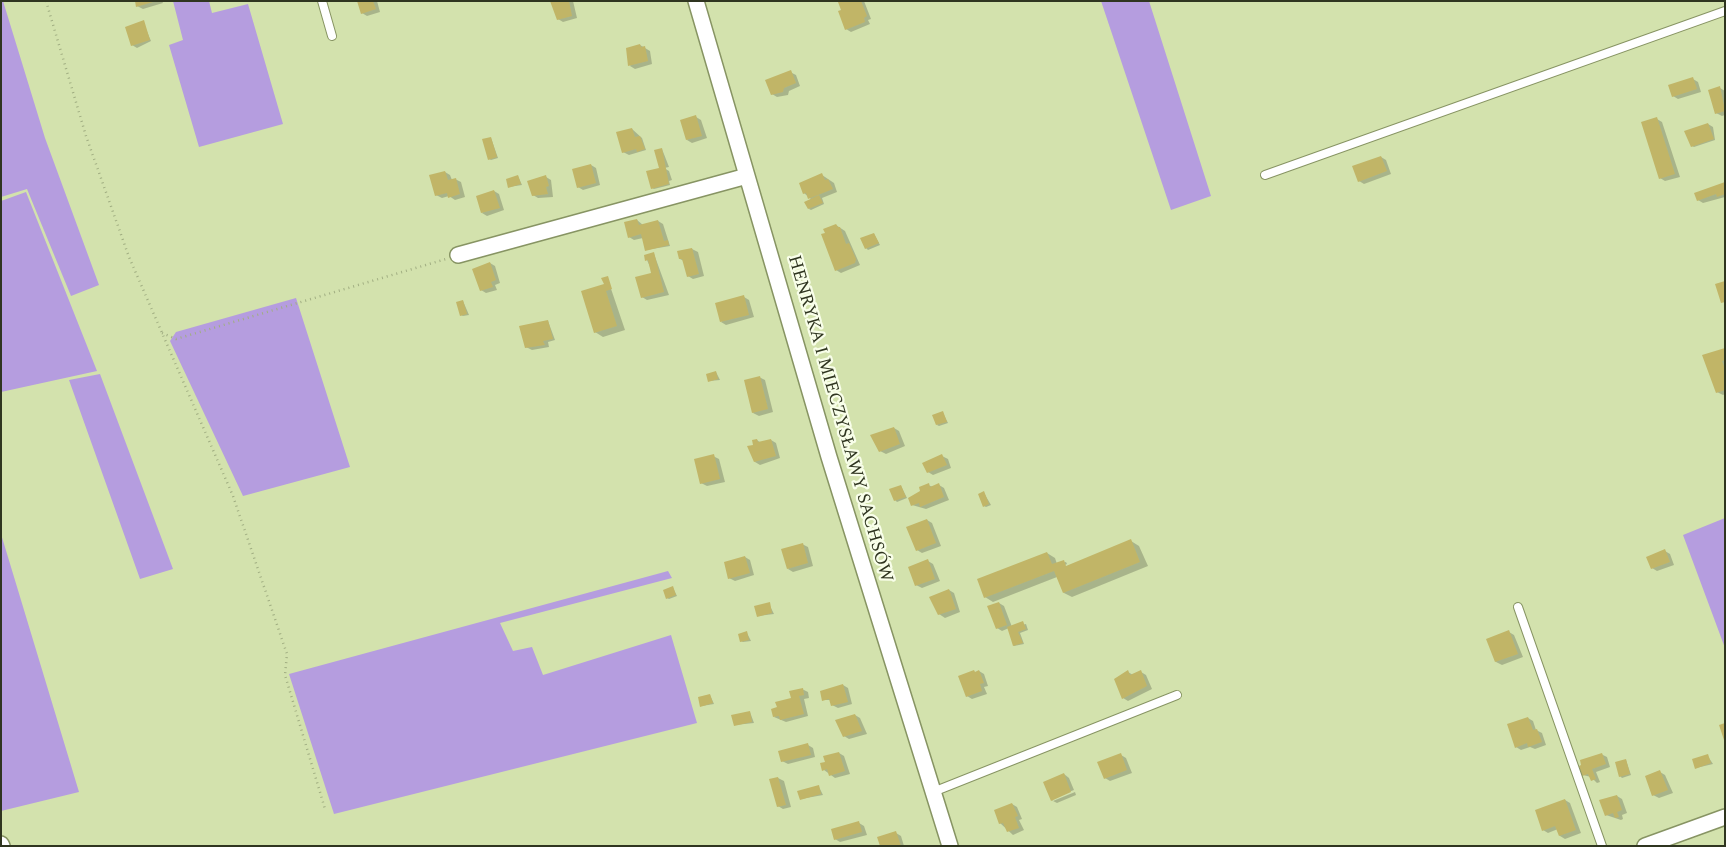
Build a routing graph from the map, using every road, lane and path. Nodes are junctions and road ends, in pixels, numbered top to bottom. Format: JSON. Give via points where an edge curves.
{"nodes":[{"id":1,"x":46,"y":1,"type":"edge"},
{"id":2,"x":322,"y":1,"type":"edge"},
{"id":3,"x":696,"y":1,"type":"edge"},
{"id":4,"x":1725,"y":11,"type":"edge"},
{"id":5,"x":332,"y":36,"type":"dead end"},
{"id":6,"x":747,"y":176,"type":"junction"},
{"id":7,"x":1265,"y":176,"type":"dead end"},
{"id":8,"x":458,"y":255,"type":"joint"},
{"id":9,"x":160,"y":333,"type":"junction"},
{"id":10,"x":1518,"y":606,"type":"dead end"},
{"id":11,"x":1177,"y":695,"type":"dead end"},
{"id":12,"x":933,"y":792,"type":"junction"},
{"id":13,"x":325,"y":808,"type":"dead end"},
{"id":14,"x":1725,"y":816,"type":"edge"},
{"id":15,"x":950,"y":846,"type":"edge"},
{"id":16,"x":1602,"y":846,"type":"edge"},
{"id":17,"x":1645,"y":846,"type":"edge"}],
"edges":[{"from":1,"to":9,"type":"path","via":[[86,136]]},
{"from":2,"to":5,"type":"lane"},
{"from":3,"to":6,"type":"street","name":"HENRYKA I MIECZYSŁAWY SACHSÓW"},
{"from":4,"to":7,"type":"lane"},
{"from":6,"to":8,"type":"street"},
{"from":6,"to":12,"type":"street","name":"HENRYKA I MIECZYSŁAWY SACHSÓW","via":[[829,457]]},
{"from":8,"to":9,"type":"path","via":[[176,339]]},
{"from":9,"to":13,"type":"path","via":[[234,496],[287,654],[285,675]]},
{"from":10,"to":16,"type":"lane"},
{"from":11,"to":12,"type":"lane"},
{"from":12,"to":15,"type":"street","name":"HENRYKA I MIECZYSŁAWY SACHSÓW"},
{"from":14,"to":17,"type":"street"}]}
